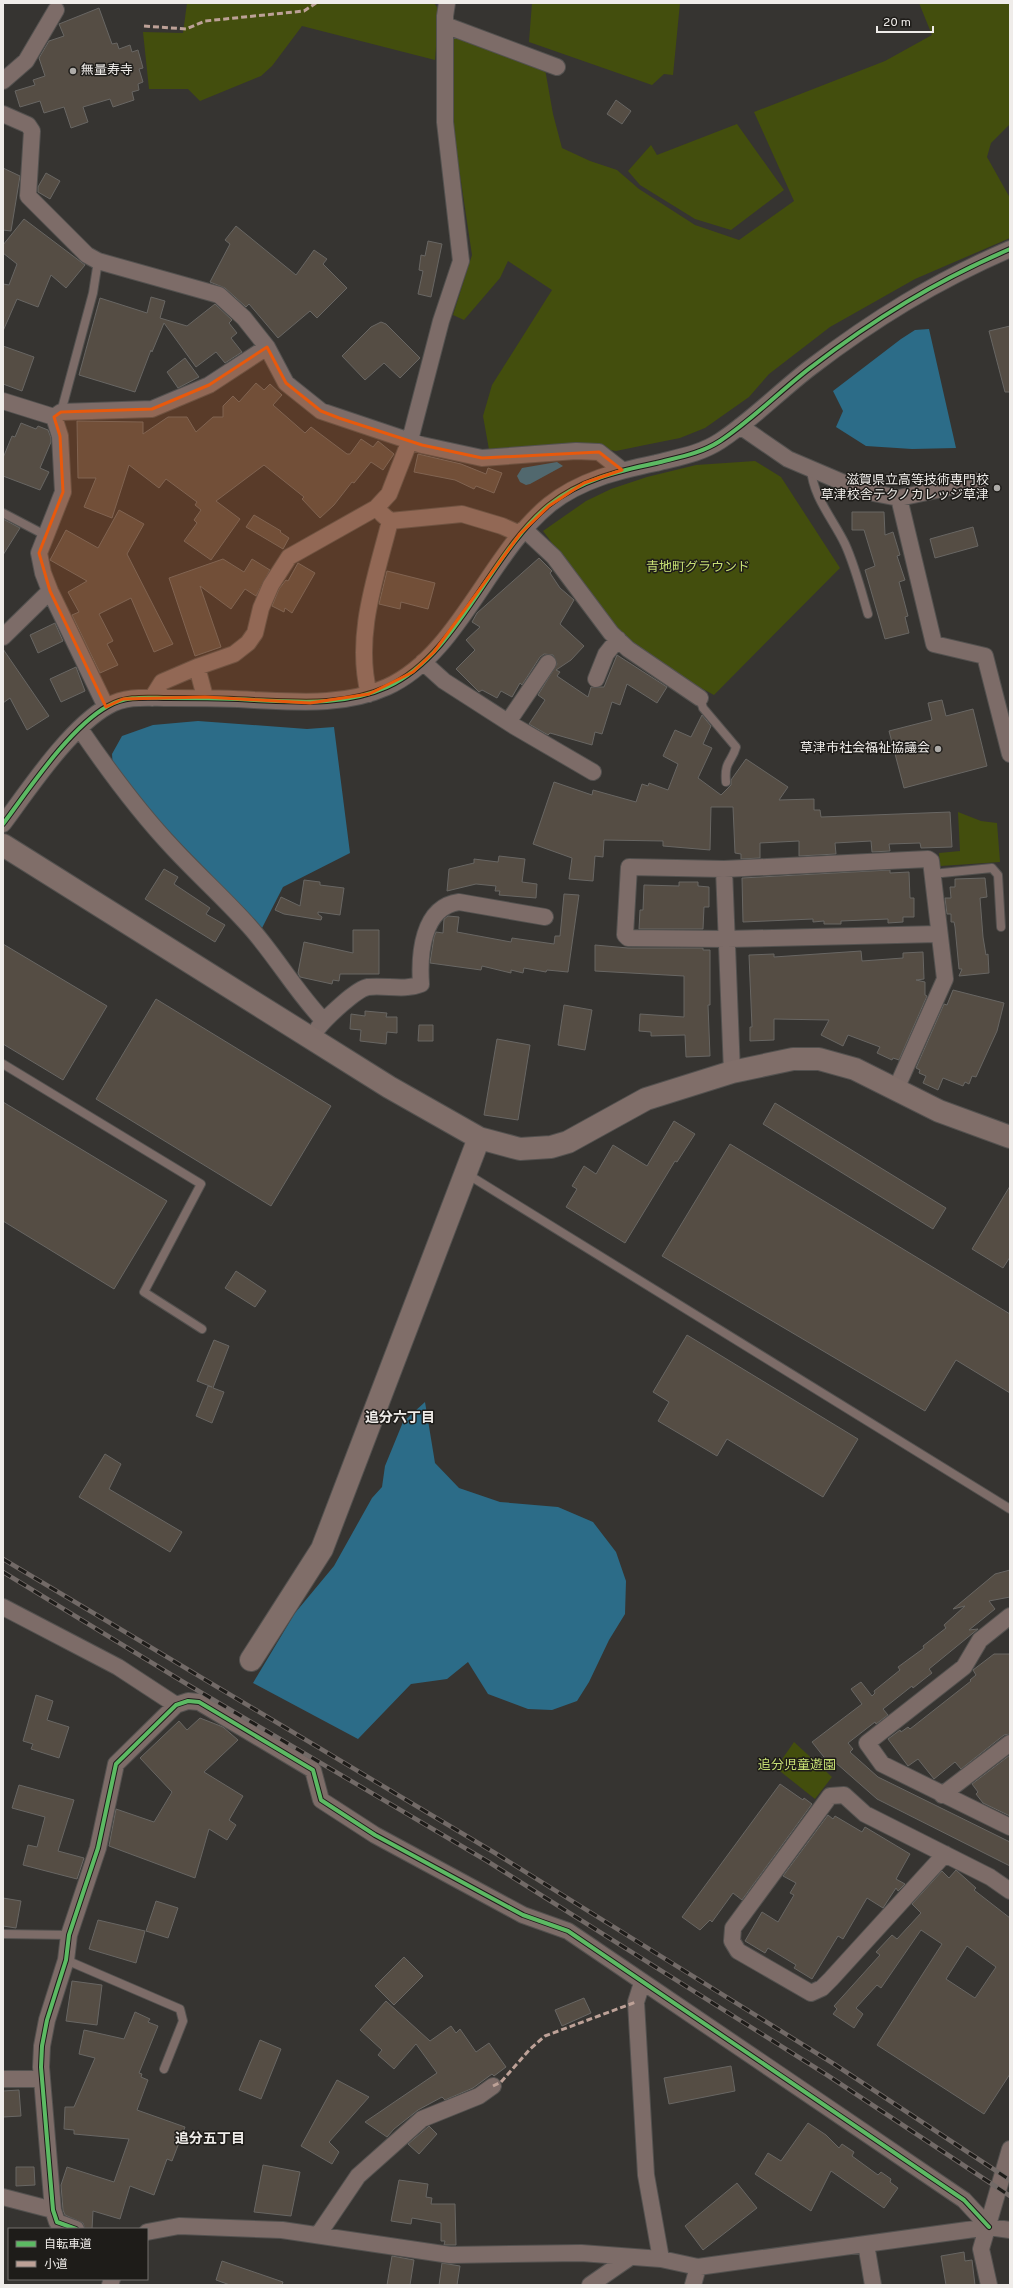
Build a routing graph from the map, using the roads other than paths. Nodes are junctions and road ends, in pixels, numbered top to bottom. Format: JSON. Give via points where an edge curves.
{"nodes":[{"id":1,"x":447,"y":3,"type":"edge"},
{"id":2,"x":56,"y":10,"type":"dead end"},
{"id":3,"x":445,"y":25,"type":"junction"},
{"id":4,"x":557,"y":66,"type":"dead end"},
{"id":5,"x":3,"y":81,"type":"edge"},
{"id":6,"x":3,"y":114,"type":"edge"},
{"id":7,"x":1010,"y":249,"type":"edge"},
{"id":8,"x":98,"y":261,"type":"junction"},
{"id":9,"x":267,"y":347,"type":"junction"},
{"id":10,"x":3,"y":401,"type":"edge"},
{"id":11,"x":58,"y":415,"type":"junction"},
{"id":12,"x":740,"y":426,"type":"junction"},
{"id":13,"x":410,"y":440,"type":"junction"},
{"id":14,"x":811,"y":469,"type":"junction"},
{"id":15,"x":622,"y":470,"type":"junction"},
{"id":16,"x":979,"y":481,"type":"dead end"},
{"id":17,"x":899,"y":498,"type":"junction"},
{"id":18,"x":376,"y":508,"type":"junction"},
{"id":19,"x":3,"y":513,"type":"edge"},
{"id":20,"x":390,"y":521,"type":"junction"},
{"id":21,"x":522,"y":532,"type":"junction"},
{"id":22,"x":45,"y":535,"type":"junction"},
{"id":23,"x":50,"y":591,"type":"junction"},
{"id":24,"x":868,"y":614,"type":"dead end"},
{"id":25,"x":3,"y":637,"type":"edge"},
{"id":26,"x":618,"y":639,"type":"junction"},
{"id":27,"x":423,"y":662,"type":"junction"},
{"id":28,"x":548,"y":663,"type":"dead end"},
{"id":29,"x":197,"y":667,"type":"junction"},
{"id":30,"x":596,"y":679,"type":"dead end"},
{"id":31,"x":369,"y":694,"type":"junction"},
{"id":32,"x":152,"y":698,"type":"junction"},
{"id":33,"x":205,"y":698,"type":"junction"},
{"id":34,"x":700,"y":698,"type":"joint"},
{"id":35,"x":106,"y":707,"type":"junction"},
{"id":36,"x":508,"y":722,"type":"junction"},
{"id":37,"x":80,"y":729,"type":"junction"},
{"id":38,"x":1010,"y":754,"type":"edge"},
{"id":39,"x":593,"y":772,"type":"dead end"},
{"id":40,"x":726,"y":782,"type":"dead end"},
{"id":41,"x":3,"y":824,"type":"edge"},
{"id":42,"x":3,"y":845,"type":"edge"},
{"id":43,"x":724,"y":869,"type":"junction"},
{"id":44,"x":932,"y":874,"type":"junction"},
{"id":45,"x":545,"y":917,"type":"dead end"},
{"id":46,"x":1001,"y":927,"type":"dead end"},
{"id":47,"x":938,"y":934,"type":"junction"},
{"id":48,"x":727,"y":939,"type":"junction"},
{"id":49,"x":324,"y":1021,"type":"junction"},
{"id":50,"x":311,"y":1038,"type":"junction"},
{"id":51,"x":3,"y":1064,"type":"edge"},
{"id":52,"x":732,"y":1072,"type":"junction"},
{"id":53,"x":896,"y":1089,"type":"junction"},
{"id":54,"x":1010,"y":1137,"type":"edge"},
{"id":55,"x":479,"y":1138,"type":"junction"},
{"id":56,"x":466,"y":1173,"type":"junction"},
{"id":57,"x":202,"y":1329,"type":"dead end"},
{"id":58,"x":1010,"y":1508,"type":"edge"},
{"id":59,"x":3,"y":1607,"type":"edge"},
{"id":60,"x":1010,"y":1616,"type":"edge"},
{"id":61,"x":251,"y":1660,"type":"dead end"},
{"id":62,"x":176,"y":1704,"type":"junction"},
{"id":63,"x":1010,"y":1743,"type":"edge"},
{"id":64,"x":942,"y":1795,"type":"junction"},
{"id":65,"x":1010,"y":1827,"type":"edge"},
{"id":66,"x":945,"y":1854,"type":"junction"},
{"id":67,"x":1010,"y":1891,"type":"edge"},
{"id":68,"x":3,"y":1934,"type":"edge"},
{"id":69,"x":69,"y":1935,"type":"junction"},
{"id":70,"x":66,"y":1960,"type":"junction"},
{"id":71,"x":642,"y":1983,"type":"junction"},
{"id":72,"x":164,"y":2069,"type":"dead end"},
{"id":73,"x":3,"y":2079,"type":"edge"},
{"id":74,"x":42,"y":2079,"type":"junction"},
{"id":75,"x":493,"y":2086,"type":"dead end"},
{"id":76,"x":1010,"y":2149,"type":"edge"},
{"id":77,"x":3,"y":2197,"type":"edge"},
{"id":78,"x":53,"y":2210,"type":"junction"},
{"id":79,"x":989,"y":2226,"type":"junction"},
{"id":80,"x":73,"y":2228,"type":"edge"},
{"id":81,"x":1010,"y":2230,"type":"edge"},
{"id":82,"x":148,"y":2232,"type":"edge"},
{"id":83,"x":318,"y":2235,"type":"junction"},
{"id":84,"x":866,"y":2244,"type":"junction"},
{"id":85,"x":629,"y":2258,"type":"junction"},
{"id":86,"x":661,"y":2259,"type":"junction"},
{"id":87,"x":698,"y":2267,"type":"junction"},
{"id":88,"x":590,"y":2285,"type":"edge"},
{"id":89,"x":693,"y":2285,"type":"edge"},
{"id":90,"x":873,"y":2285,"type":"edge"},
{"id":91,"x":989,"y":2285,"type":"edge"}],
"edges":[{"from":1,"to":3,"type":"street"},
{"from":2,"to":5,"type":"street","via":[[26,61]]},
{"from":3,"to":4,"type":"street"},
{"from":3,"to":13,"type":"street","via":[[444,122],[461,261],[441,321]]},
{"from":6,"to":8,"type":"street","via":[[28,124],[32,131],[28,196],[87,255]]},
{"from":7,"to":12,"type":"street","via":[[921,292],[879,317],[807,370]]},
{"from":8,"to":9,"type":"street","via":[[219,295],[244,318]]},
{"from":8,"to":11,"type":"lane","via":[[93,293]]},
{"from":9,"to":11,"type":"street","via":[[209,386],[152,409]]},
{"from":9,"to":13,"type":"street","via":[[286,383],[321,411]]},
{"from":10,"to":11,"type":"street"},
{"from":11,"to":22,"type":"street","via":[[64,492]]},
{"from":12,"to":14,"type":"street","via":[[788,458]]},
{"from":12,"to":15,"type":"street","via":[[720,441],[692,455]]},
{"from":13,"to":15,"type":"street","via":[[482,458],[576,451],[599,452]]},
{"from":13,"to":18,"type":"street","via":[[389,494]]},
{"from":14,"to":17,"type":"street","via":[[863,491]]},
{"from":14,"to":24,"type":"lane","via":[[816,494],[855,566]]},
{"from":15,"to":21,"type":"street","via":[[584,483],[570,491],[549,506]]},
{"from":16,"to":17,"type":"street"},
{"from":17,"to":38,"type":"street","via":[[934,644],[985,656]]},
{"from":18,"to":20,"type":"street"},
{"from":18,"to":29,"type":"street","via":[[289,557],[271,585],[261,608],[255,633],[248,643],[234,654]]},
{"from":19,"to":22,"type":"lane"},
{"from":20,"to":21,"type":"street","via":[[462,514]]},
{"from":20,"to":31,"type":"street","via":[[366,621],[363,653]]},
{"from":21,"to":26,"type":"street","via":[[554,557]]},
{"from":21,"to":27,"type":"street","via":[[438,646]]},
{"from":22,"to":23,"type":"street","via":[[39,554]]},
{"from":23,"to":25,"type":"street"},
{"from":23,"to":35,"type":"street"},
{"from":26,"to":30,"type":"street","via":[[606,654]]},
{"from":26,"to":34,"type":"street"},
{"from":27,"to":31,"type":"street","via":[[407,676]]},
{"from":27,"to":36,"type":"street","via":[[444,680]]},
{"from":28,"to":36,"type":"street"},
{"from":29,"to":32,"type":"street","via":[[162,682]]},
{"from":29,"to":33,"type":"street"},
{"from":31,"to":33,"type":"street","via":[[310,703]]},
{"from":32,"to":33,"type":"street"},
{"from":32,"to":35,"type":"street","via":[[123,699]]},
{"from":34,"to":40,"type":"lane","via":[[703,708],[736,746],[727,762]]},
{"from":35,"to":37,"type":"street"},
{"from":36,"to":39,"type":"street"},
{"from":37,"to":41,"type":"street","via":[[54,756]]},
{"from":37,"to":49,"type":"street","via":[[104,765],[172,848],[251,927],[309,1005]]},
{"from":42,"to":50,"type":"street"},
{"from":43,"to":44,"type":"street","via":[[928,859],[931,861]]},
{"from":43,"to":48,"type":"street"},
{"from":43,"to":48,"type":"street","via":[[629,867],[625,935],[628,938]]},
{"from":44,"to":46,"type":"lane","via":[[992,868],[998,875]]},
{"from":44,"to":47,"type":"street"},
{"from":45,"to":49,"type":"street","via":[[458,902],[450,903],[433,918],[423,940],[421,984],[411,988],[367,987]]},
{"from":47,"to":48,"type":"street"},
{"from":47,"to":53,"type":"street","via":[[945,979]]},
{"from":48,"to":52,"type":"street"},
{"from":49,"to":50,"type":"street"},
{"from":50,"to":55,"type":"street","via":[[389,1087]]},
{"from":51,"to":57,"type":"lane","via":[[201,1184],[144,1292]]},
{"from":52,"to":53,"type":"street","via":[[781,1060],[819,1059],[855,1069]]},
{"from":52,"to":55,"type":"street","via":[[646,1099],[568,1142],[551,1147],[520,1149]]},
{"from":53,"to":54,"type":"street","via":[[939,1111]]},
{"from":55,"to":56,"type":"street"},
{"from":56,"to":58,"type":"lane"},
{"from":56,"to":61,"type":"street","via":[[322,1550]]},
{"from":59,"to":62,"type":"street","via":[[118,1667]]},
{"from":60,"to":64,"type":"street","via":[[980,1640],[964,1667],[867,1743],[882,1764]]},
{"from":62,"to":69,"type":"street","via":[[116,1764],[98,1848]]},
{"from":62,"to":71,"type":"street","via":[[199,1702],[313,1770],[321,1800],[375,1835],[523,1915],[568,1931]]},
{"from":63,"to":64,"type":"street"},
{"from":64,"to":65,"type":"street"},
{"from":66,"to":66,"type":"street","via":[[865,1814],[844,1795],[830,1796],[733,1928],[732,1941],[738,1951],[811,1993],[815,1992],[831,1979]]},
{"from":66,"to":67,"type":"street","via":[[990,1877]]},
{"from":68,"to":69,"type":"lane"},
{"from":69,"to":70,"type":"street"},
{"from":70,"to":72,"type":"lane","via":[[180,2009],[183,2021]]},
{"from":70,"to":74,"type":"street","via":[[47,2020],[42,2046]]},
{"from":71,"to":79,"type":"street","via":[[964,2200]]},
{"from":71,"to":86,"type":"street","via":[[636,2002],[646,2175]]},
{"from":73,"to":74,"type":"street"},
{"from":74,"to":78,"type":"street"},
{"from":75,"to":83,"type":"street","via":[[479,2096],[422,2119],[358,2176]]},
{"from":76,"to":79,"type":"street"},
{"from":77,"to":78,"type":"street"},
{"from":78,"to":80,"type":"street","via":[[57,2222]]},
{"from":79,"to":81,"type":"street"},
{"from":79,"to":84,"type":"street"},
{"from":79,"to":91,"type":"street","via":[[981,2249]]},
{"from":82,"to":83,"type":"street","via":[[179,2226],[282,2230]]},
{"from":83,"to":85,"type":"street","via":[[450,2254],[581,2253]]},
{"from":84,"to":87,"type":"street"},
{"from":84,"to":90,"type":"street"},
{"from":85,"to":86,"type":"street"},
{"from":85,"to":88,"type":"street"},
{"from":86,"to":87,"type":"street"},
{"from":87,"to":89,"type":"street"}]}
